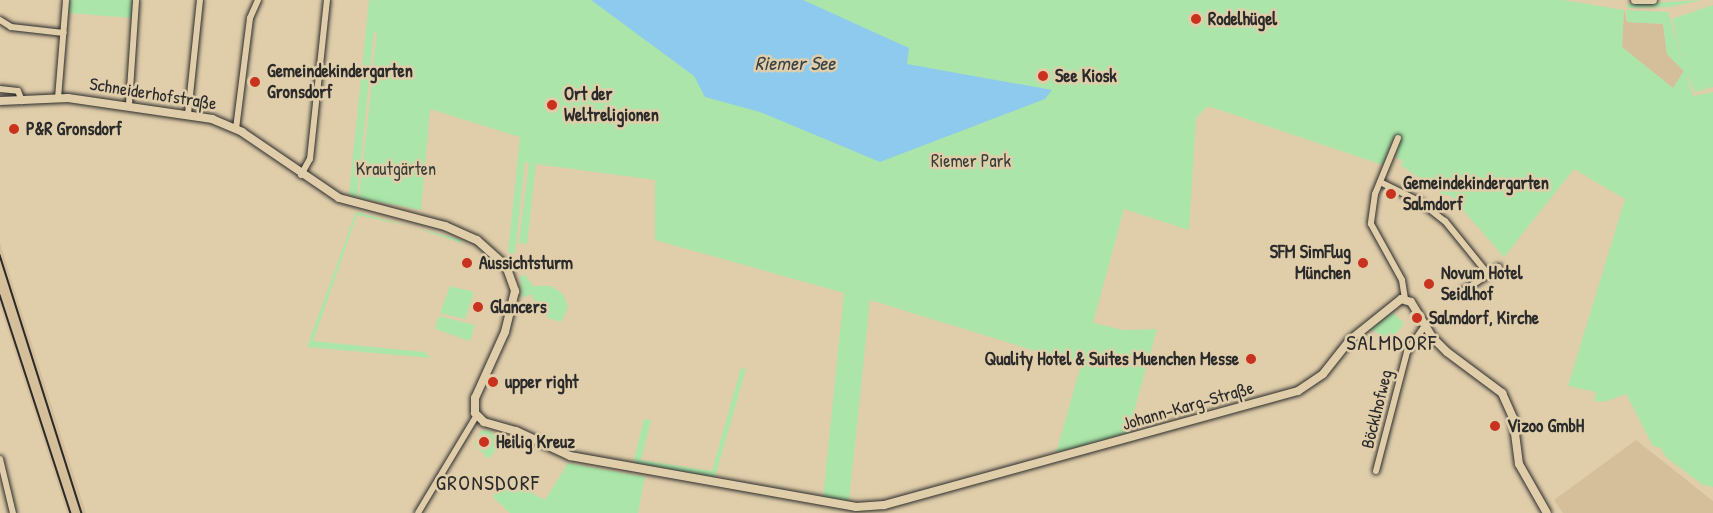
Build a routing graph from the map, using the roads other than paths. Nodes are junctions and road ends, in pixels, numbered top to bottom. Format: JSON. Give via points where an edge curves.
{"nodes":[{"id":1,"x":66,"y":0,"type":"edge"},
{"id":2,"x":136,"y":0,"type":"edge"},
{"id":3,"x":200,"y":0,"type":"edge"},
{"id":4,"x":258,"y":0,"type":"edge"},
{"id":5,"x":327,"y":0,"type":"edge"},
{"id":6,"x":1635,"y":0,"type":"edge"},
{"id":7,"x":1652,"y":0,"type":"edge"},
{"id":8,"x":0,"y":20,"type":"edge"},
{"id":9,"x":64,"y":33,"type":"junction"},
{"id":10,"x":0,"y":89,"type":"edge"},
{"id":11,"x":58,"y":99,"type":"junction"},
{"id":12,"x":0,"y":101,"type":"edge"},
{"id":13,"x":22,"y":101,"type":"junction"},
{"id":14,"x":129,"y":104,"type":"junction"},
{"id":15,"x":188,"y":114,"type":"junction"},
{"id":16,"x":236,"y":129,"type":"junction"},
{"id":17,"x":1398,"y":138,"type":"dead end"},
{"id":18,"x":301,"y":176,"type":"junction"},
{"id":19,"x":1380,"y":182,"type":"junction"},
{"id":20,"x":1499,"y":267,"type":"dead end"},
{"id":21,"x":1488,"y":274,"type":"junction"},
{"id":22,"x":1459,"y":294,"type":"dead end"},
{"id":23,"x":1405,"y":299,"type":"junction"},
{"id":24,"x":1425,"y":325,"type":"junction"},
{"id":25,"x":477,"y":416,"type":"junction"},
{"id":26,"x":0,"y":459,"type":"edge"},
{"id":27,"x":1377,"y":471,"type":"dead end"},
{"id":28,"x":2,"y":479,"type":"edge"},
{"id":29,"x":13,"y":513,"type":"edge"},
{"id":30,"x":418,"y":513,"type":"edge"},
{"id":31,"x":1548,"y":513,"type":"edge"}],
"edges":[{"from":1,"to":9,"type":"street"},
{"from":2,"to":14,"type":"street"},
{"from":3,"to":15,"type":"street"},
{"from":4,"to":16,"type":"street","via":[[250,18]]},
{"from":5,"to":18,"type":"street","via":[[310,159]]},
{"from":6,"to":7,"type":"street"},
{"from":8,"to":9,"type":"street","via":[[11,27]]},
{"from":9,"to":11,"type":"street"},
{"from":10,"to":13,"type":"street","via":[[18,91]]},
{"from":11,"to":13,"type":"street","name":"Schneiderhofstraße"},
{"from":11,"to":14,"type":"street","name":"Schneiderhofstraße"},
{"from":12,"to":13,"type":"street","name":"Schneiderhofstraße"},
{"from":14,"to":15,"type":"street","name":"Schneiderhofstraße"},
{"from":15,"to":16,"type":"street","name":"Schneiderhofstraße"},
{"from":16,"to":18,"type":"street","name":"Schneiderhofstraße"},
{"from":17,"to":19,"type":"street"},
{"from":18,"to":25,"type":"street","name":"Schneiderhofstraße","via":[[348,202],[427,220],[466,235],[488,248],[509,271],[514,291],[510,320],[475,398]]},
{"from":19,"to":21,"type":"street","via":[[1440,216]]},
{"from":19,"to":23,"type":"street","via":[[1371,224],[1402,280]]},
{"from":20,"to":21,"type":"street"},
{"from":21,"to":22,"type":"street"},
{"from":23,"to":24,"type":"street"},
{"from":23,"to":25,"type":"street","name":"Johann-Karg-Straße","via":[[1387,307],[1347,344],[1323,374],[1298,391],[884,505],[856,507],[570,456]]},
{"from":24,"to":27,"type":"street","name":"Böcklhofweg","via":[[1407,351]]},
{"from":24,"to":31,"type":"street","via":[[1447,352],[1506,398],[1513,418],[1518,464]]},
{"from":25,"to":30,"type":"street"},
{"from":26,"to":28,"type":"street"},
{"from":28,"to":29,"type":"street"}]}
